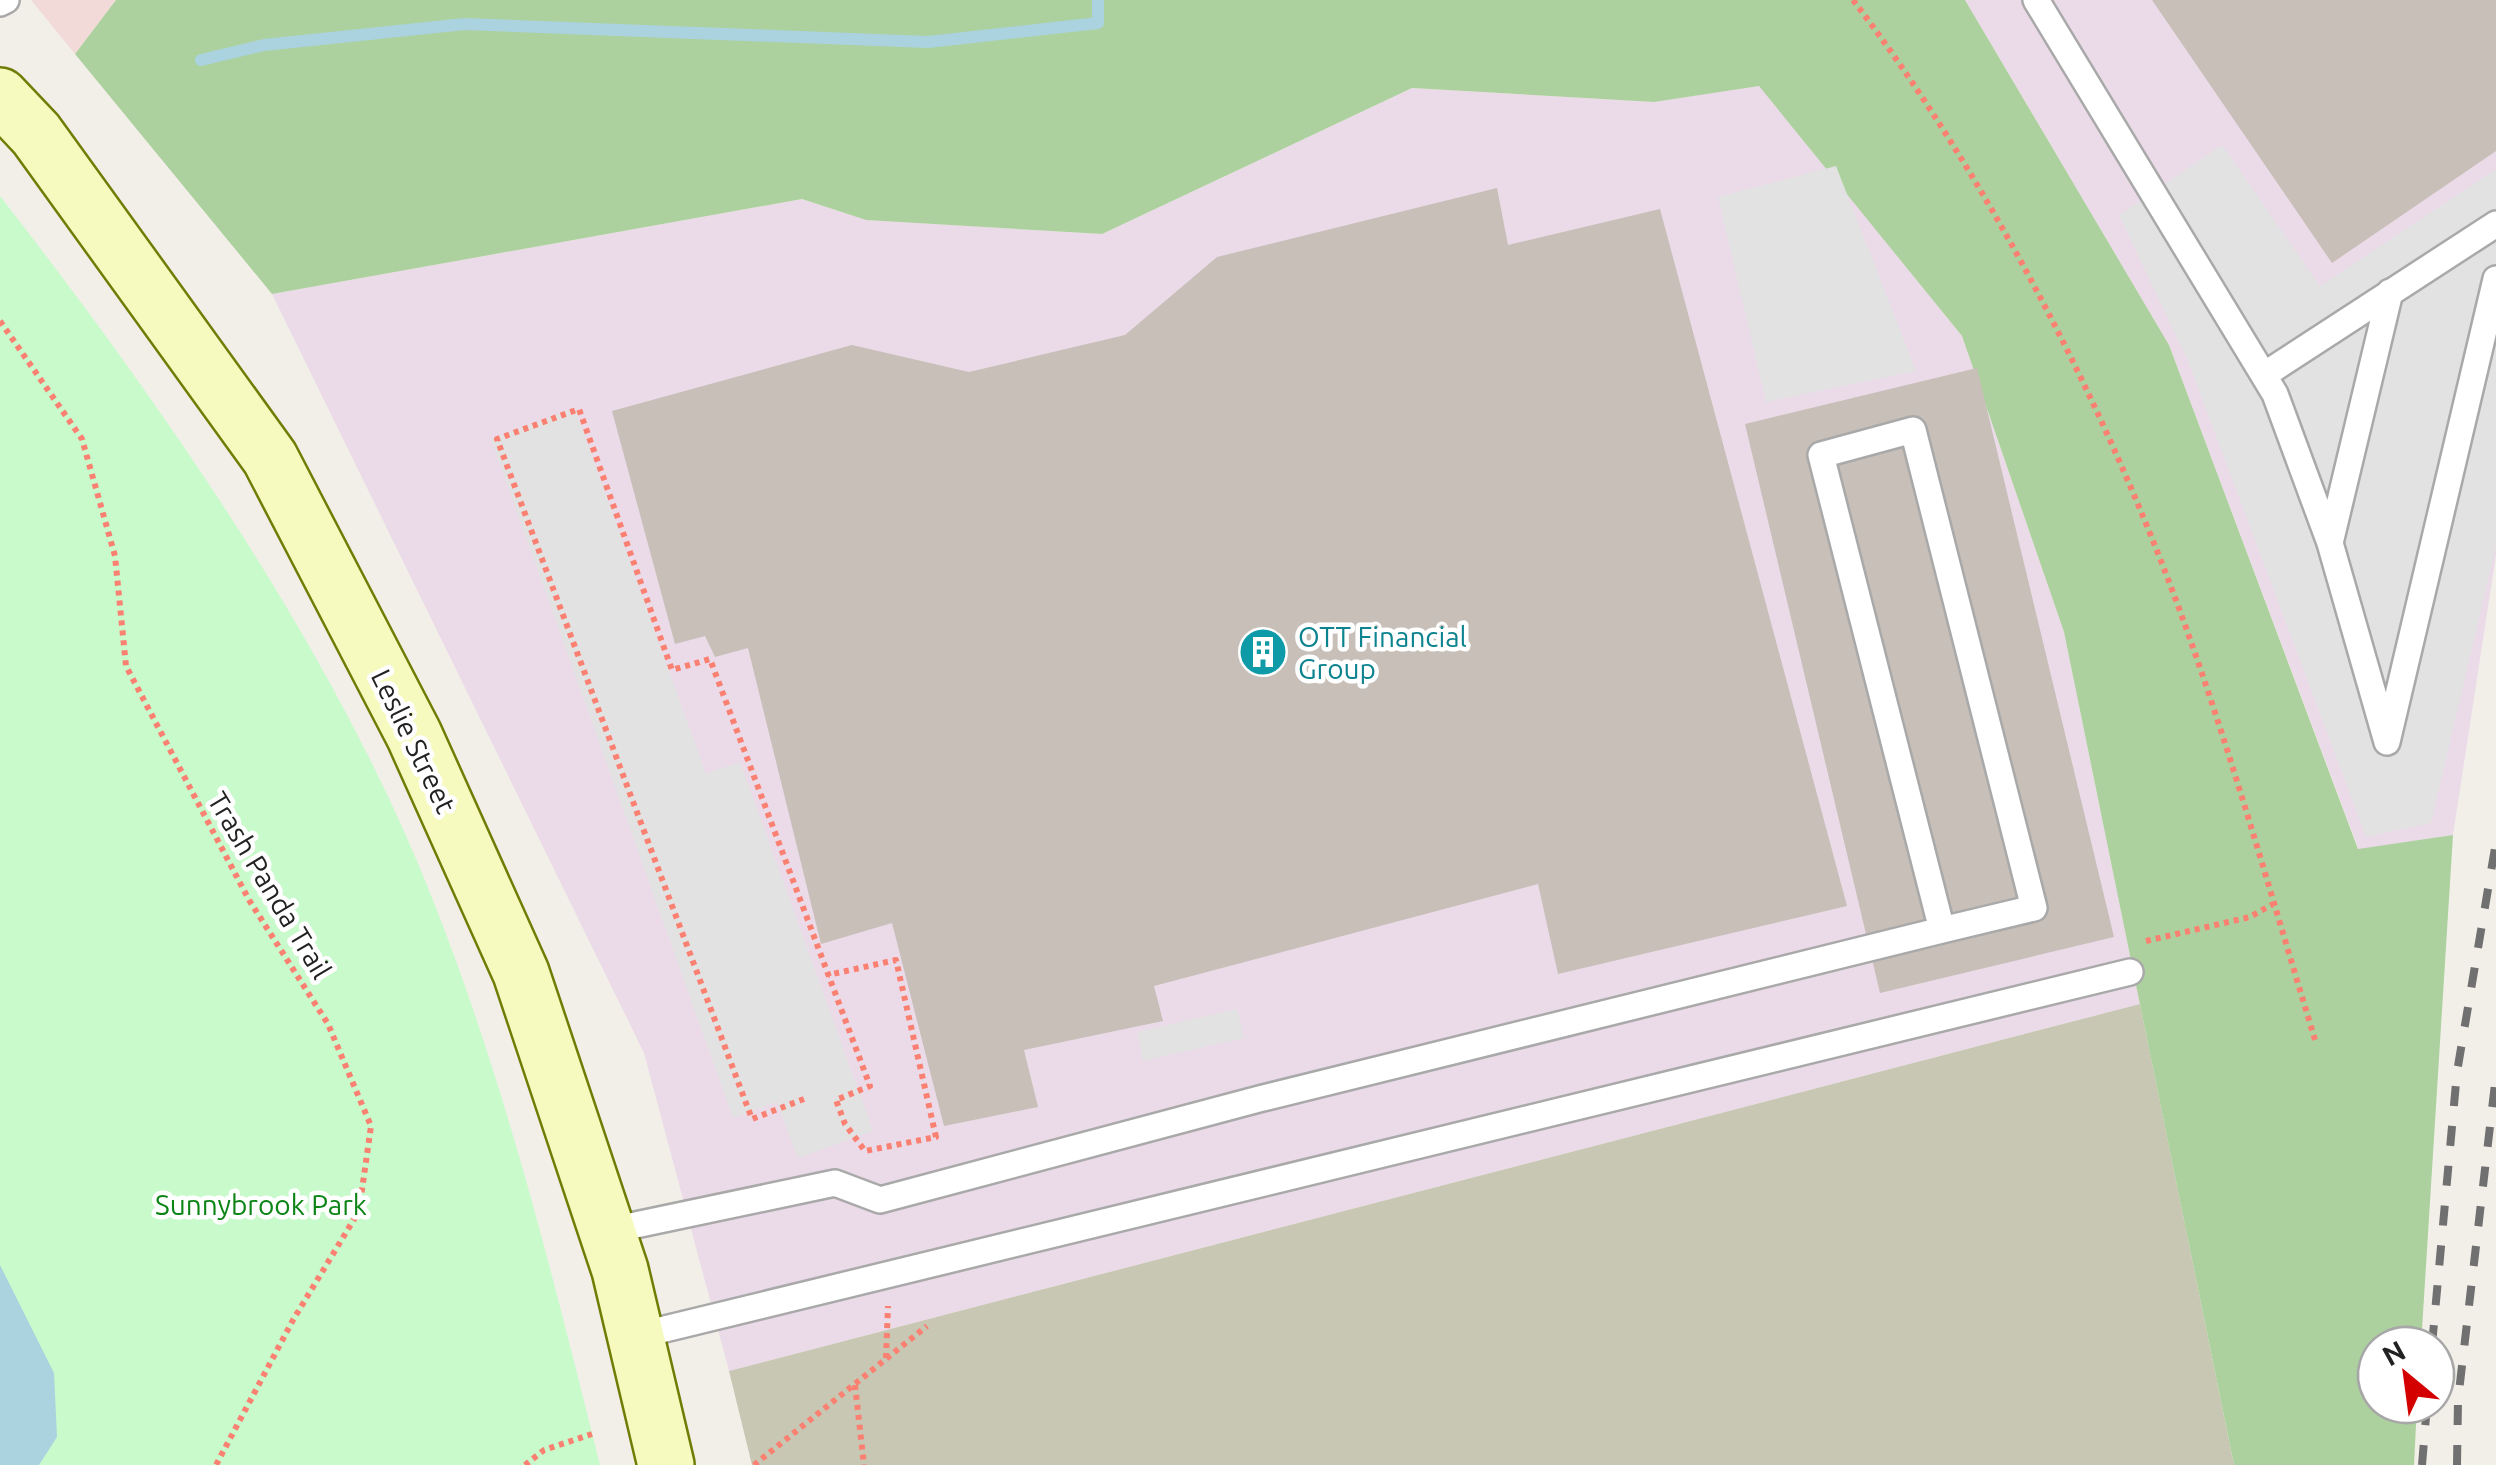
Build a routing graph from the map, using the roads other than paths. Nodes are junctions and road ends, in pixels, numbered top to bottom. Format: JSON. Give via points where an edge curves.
{"nodes":[{"id":1,"x":2036,"y":0,"type":"edge"},
{"id":2,"x":0,"y":96,"type":"edge"},
{"id":3,"x":2496,"y":224,"type":"edge"},
{"id":4,"x":2496,"y":279,"type":"edge"},
{"id":5,"x":2390,"y":292,"type":"junction"},
{"id":6,"x":2264,"y":375,"type":"junction"},
{"id":7,"x":2330,"y":543,"type":"junction"},
{"id":8,"x":1942,"y":930,"type":"junction"},
{"id":9,"x":2130,"y":972,"type":"dead end"},
{"id":10,"x":607,"y":1232,"type":"junction"},
{"id":11,"x":636,"y":1336,"type":"junction"},
{"id":12,"x":666,"y":1465,"type":"edge"}],
"edges":[{"from":1,"to":6,"type":"lane"},
{"from":2,"to":10,"type":"main road","name":"Leslie Street","via":[[36,134],[270,458],[414,735],[521,973]]},
{"from":3,"to":5,"type":"lane"},
{"from":4,"to":7,"type":"lane","via":[[2387,742]]},
{"from":5,"to":6,"type":"lane"},
{"from":5,"to":7,"type":"lane"},
{"from":6,"to":7,"type":"lane"},
{"from":8,"to":8,"type":"lane","via":[[1820,455],[1913,430],[2034,908]]},
{"from":8,"to":10,"type":"lane","via":[[880,1200],[835,1183]]},
{"from":9,"to":11,"type":"lane"},
{"from":10,"to":11,"type":"main road","name":"Leslie Street"},
{"from":11,"to":12,"type":"main road","name":"Leslie Street"}]}
